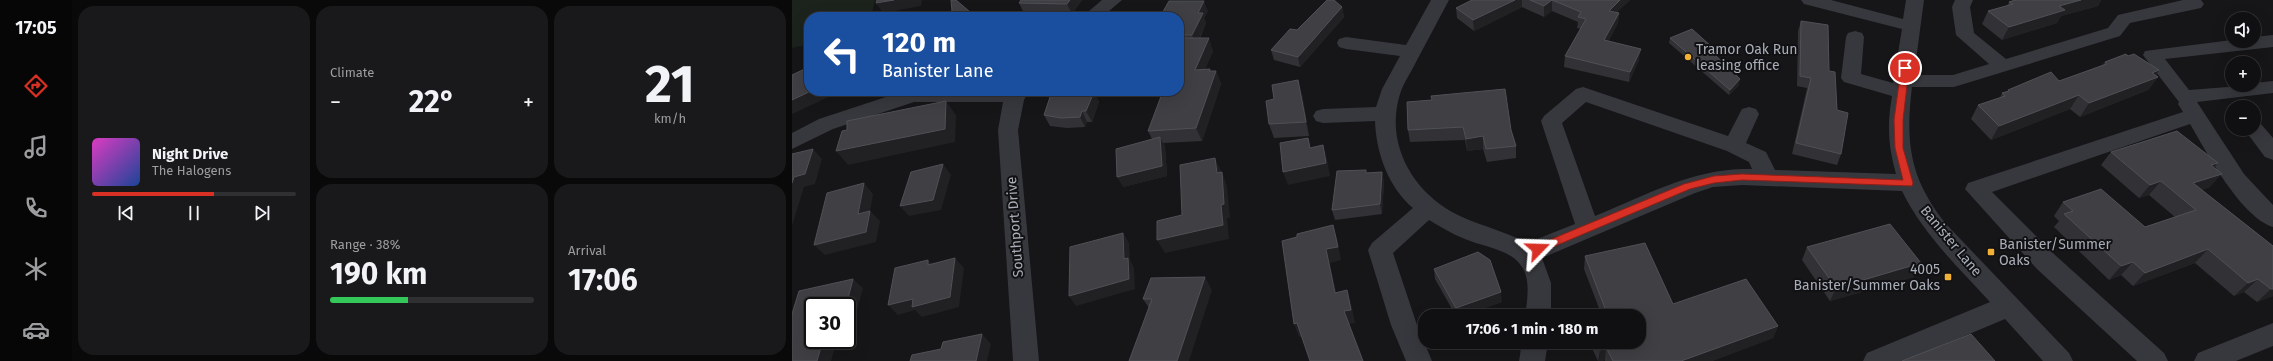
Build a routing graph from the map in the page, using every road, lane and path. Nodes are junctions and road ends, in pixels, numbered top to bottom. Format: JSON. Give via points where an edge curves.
{"nodes":[{"id":1,"x":1113,"y":0,"type":"edge"},
{"id":2,"x":1440,"y":0,"type":"edge"},
{"id":3,"x":1810,"y":0,"type":"edge"},
{"id":4,"x":1915,"y":0,"type":"edge"},
{"id":5,"x":1964,"y":0,"type":"edge"},
{"id":6,"x":2192,"y":0,"type":"edge"},
{"id":7,"x":1097,"y":12,"type":"edge"},
{"id":8,"x":1910,"y":26,"type":"junction"},
{"id":9,"x":1855,"y":38,"type":"dead end"},
{"id":10,"x":2273,"y":41,"type":"edge"},
{"id":11,"x":1346,"y":43,"type":"dead end"},
{"id":12,"x":1412,"y":52,"type":"junction"},
{"id":13,"x":2004,"y":67,"type":"junction"},
{"id":14,"x":1902,"y":87,"type":"junction"},
{"id":15,"x":2273,"y":87,"type":"edge"},
{"id":16,"x":910,"y":96,"type":"edge"},
{"id":17,"x":1017,"y":96,"type":"edge"},
{"id":18,"x":2184,"y":97,"type":"junction"},
{"id":19,"x":2228,"y":100,"type":"edge"},
{"id":20,"x":1385,"y":114,"type":"junction"},
{"id":21,"x":1749,"y":114,"type":"dead end"},
{"id":22,"x":2195,"y":115,"type":"junction"},
{"id":23,"x":1323,"y":116,"type":"dead end"},
{"id":24,"x":2260,"y":136,"type":"edge"},
{"id":25,"x":792,"y":142,"type":"edge"},
{"id":26,"x":1734,"y":146,"type":"junction"},
{"id":27,"x":2273,"y":152,"type":"edge"},
{"id":28,"x":1767,"y":178,"type":"junction"},
{"id":29,"x":1909,"y":183,"type":"junction"},
{"id":30,"x":1429,"y":207,"type":"junction"},
{"id":31,"x":2273,"y":218,"type":"edge"},
{"id":32,"x":1588,"y":228,"type":"junction"},
{"id":33,"x":1526,"y":254,"type":"junction"},
{"id":34,"x":2008,"y":306,"type":"junction"},
{"id":35,"x":1539,"y":309,"type":"edge"},
{"id":36,"x":2273,"y":334,"type":"edge"},
{"id":37,"x":1534,"y":349,"type":"edge"},
{"id":38,"x":1026,"y":361,"type":"edge"},
{"id":39,"x":1418,"y":361,"type":"edge"},
{"id":40,"x":1532,"y":361,"type":"edge"},
{"id":41,"x":1876,"y":361,"type":"edge"},
{"id":42,"x":2060,"y":361,"type":"edge"},
{"id":43,"x":2155,"y":361,"type":"edge"},
{"id":44,"x":2207,"y":361,"type":"edge"}],
"edges":[{"from":1,"to":7,"type":"street"},
{"from":2,"to":12,"type":"street"},
{"from":3,"to":8,"type":"street"},
{"from":4,"to":8,"type":"street","name":"Banister Lane"},
{"from":5,"to":13,"type":"street","via":[[1961,7],[1965,35]]},
{"from":6,"to":13,"type":"street","via":[[2195,4],[2124,19],[2114,32]]},
{"from":8,"to":14,"type":"street","name":"Banister Lane"},
{"from":9,"to":14,"type":"street","via":[[1851,78]]},
{"from":10,"to":18,"type":"street","via":[[2152,55]]},
{"from":11,"to":12,"type":"street"},
{"from":12,"to":20,"type":"street","via":[[1389,93]]},
{"from":13,"to":14,"type":"street","via":[[1954,81]]},
{"from":14,"to":29,"type":"street","name":"Banister Lane","via":[[1898,120],[1899,148]]},
{"from":15,"to":19,"type":"street"},
{"from":16,"to":25,"type":"street","name":"Southport Drive","via":[[826,124]]},
{"from":17,"to":38,"type":"street","name":"Southport Drive","via":[[1008,130]]},
{"from":18,"to":19,"type":"street"},
{"from":18,"to":22,"type":"street"},
{"from":20,"to":23,"type":"street"},
{"from":20,"to":30,"type":"street","via":[[1387,142],[1397,172],[1418,199]]},
{"from":21,"to":26,"type":"street"},
{"from":22,"to":31,"type":"street","via":[[2236,180],[2255,204]]},
{"from":22,"to":43,"type":"street","via":[[1976,189],[2046,262]]},
{"from":24,"to":27,"type":"street"},
{"from":26,"to":28,"type":"street","via":[[1758,157]]},
{"from":26,"to":32,"type":"street","via":[[1583,94],[1551,121]]},
{"from":28,"to":29,"type":"street"},
{"from":28,"to":32,"type":"street","via":[[1714,179],[1687,187]]},
{"from":29,"to":34,"type":"street","name":"Banister Lane","via":[[1923,211],[1938,230]]},
{"from":30,"to":33,"type":"street","via":[[1475,233]]},
{"from":30,"to":39,"type":"street","via":[[1380,250]]},
{"from":32,"to":33,"type":"street"},
{"from":33,"to":35,"type":"street","via":[[1537,273]]},
{"from":34,"to":41,"type":"street"},
{"from":34,"to":42,"type":"street","name":"Banister Lane"},
{"from":36,"to":44,"type":"street"},
{"from":37,"to":40,"type":"street"}]}
